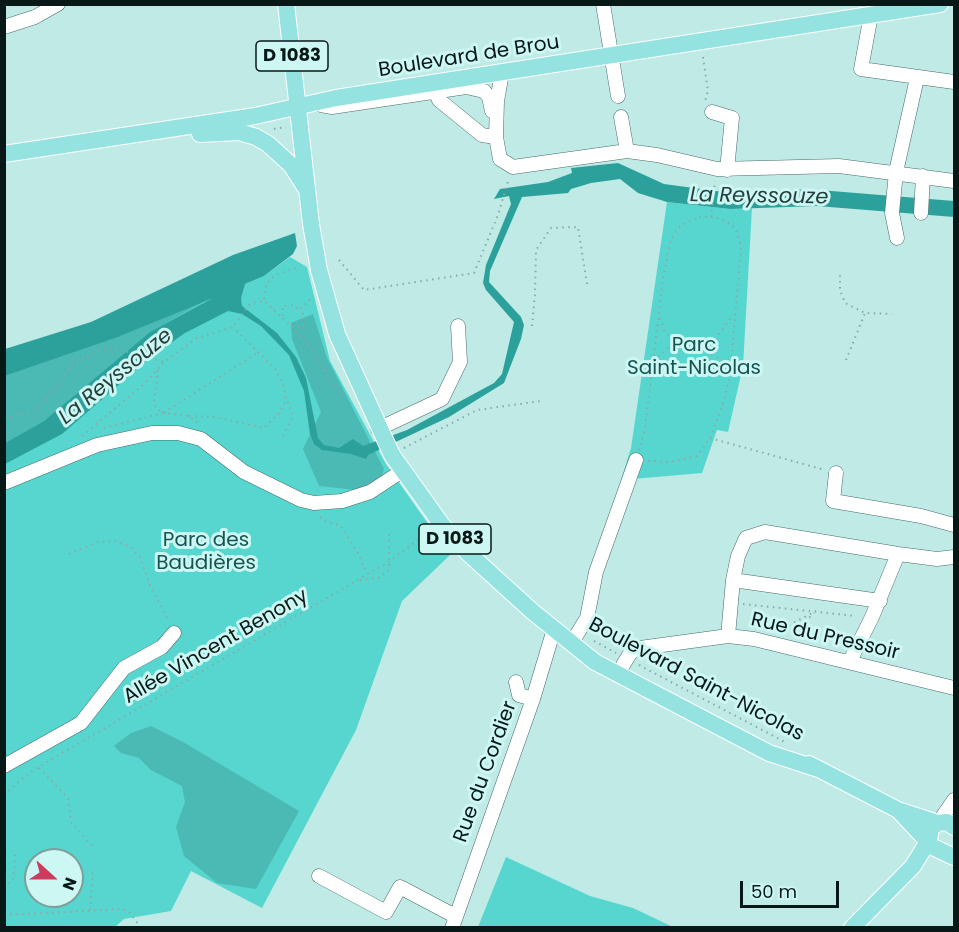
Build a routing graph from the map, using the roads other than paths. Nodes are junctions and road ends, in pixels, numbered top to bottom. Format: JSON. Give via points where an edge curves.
{"nodes":[{"id":1,"x":58,"y":4,"type":"edge"},
{"id":2,"x":286,"y":4,"type":"edge"},
{"id":3,"x":603,"y":4,"type":"edge"},
{"id":4,"x":940,"y":4,"type":"edge"},
{"id":5,"x":872,"y":10,"type":"edge"},
{"id":6,"x":4,"y":27,"type":"edge"},
{"id":7,"x":610,"y":56,"type":"junction"},
{"id":8,"x":502,"y":73,"type":"junction"},
{"id":9,"x":917,"y":78,"type":"junction"},
{"id":10,"x":954,"y":82,"type":"edge"},
{"id":11,"x":412,"y":87,"type":"junction"},
{"id":12,"x":436,"y":93,"type":"junction"},
{"id":13,"x":618,"y":96,"type":"dead end"},
{"id":14,"x":316,"y":105,"type":"junction"},
{"id":15,"x":707,"y":111,"type":"road end"},
{"id":16,"x":299,"y":116,"type":"junction"},
{"id":17,"x":621,"y":117,"type":"dead end"},
{"id":18,"x":496,"y":132,"type":"junction"},
{"id":19,"x":130,"y":136,"type":"junction"},
{"id":20,"x":627,"y":152,"type":"junction"},
{"id":21,"x":4,"y":154,"type":"edge"},
{"id":22,"x":727,"y":170,"type":"junction"},
{"id":23,"x":896,"y":172,"type":"junction"},
{"id":24,"x":923,"y":176,"type":"junction"},
{"id":25,"x":954,"y":181,"type":"edge"},
{"id":26,"x":307,"y":190,"type":"junction"},
{"id":27,"x":921,"y":213,"type":"dead end"},
{"id":28,"x":897,"y":238,"type":"dead end"},
{"id":29,"x":458,"y":326,"type":"dead end"},
{"id":30,"x":378,"y":429,"type":"junction"},
{"id":31,"x":636,"y":460,"type":"road end"},
{"id":32,"x":402,"y":471,"type":"junction"},
{"id":33,"x":836,"y":473,"type":"road end"},
{"id":34,"x":4,"y":483,"type":"edge"},
{"id":35,"x":954,"y":525,"type":"edge"},
{"id":36,"x":898,"y":554,"type":"junction"},
{"id":37,"x":954,"y":557,"type":"edge"},
{"id":38,"x":733,"y":580,"type":"junction"},
{"id":39,"x":880,"y":601,"type":"junction"},
{"id":40,"x":554,"y":629,"type":"junction"},
{"id":41,"x":174,"y":633,"type":"road end"},
{"id":42,"x":728,"y":636,"type":"junction"},
{"id":43,"x":574,"y":639,"type":"junction"},
{"id":44,"x":850,"y":661,"type":"junction"},
{"id":45,"x":623,"y":665,"type":"junction"},
{"id":46,"x":516,"y":682,"type":"dead end"},
{"id":47,"x":954,"y":688,"type":"edge"},
{"id":48,"x":533,"y":699,"type":"junction"},
{"id":49,"x":4,"y":766,"type":"edge"},
{"id":50,"x":818,"y":769,"type":"junction"},
{"id":51,"x":954,"y":800,"type":"edge"},
{"id":52,"x":898,"y":810,"type":"junction"},
{"id":53,"x":938,"y":823,"type":"junction"},
{"id":54,"x":954,"y":827,"type":"edge"},
{"id":55,"x":929,"y":840,"type":"junction"},
{"id":56,"x":951,"y":852,"type":"edge"},
{"id":57,"x":913,"y":866,"type":"junction"},
{"id":58,"x":319,"y":876,"type":"dead end"},
{"id":59,"x":453,"y":922,"type":"edge"},
{"id":60,"x":852,"y":927,"type":"edge"}],
"edges":[{"from":1,"to":6,"type":"street"},
{"from":2,"to":16,"type":"main road","number":"D 1083"},
{"from":3,"to":7,"type":"street"},
{"from":4,"to":5,"type":"main road","name":"Boulevard de Brou"},
{"from":5,"to":7,"type":"main road","name":"Boulevard de Brou"},
{"from":5,"to":9,"type":"street","via":[[861,69]]},
{"from":7,"to":8,"type":"main road","name":"Boulevard de Brou"},
{"from":7,"to":13,"type":"street"},
{"from":8,"to":11,"type":"main road","name":"Boulevard de Brou"},
{"from":8,"to":18,"type":"street","via":[[496,101]]},
{"from":9,"to":10,"type":"street"},
{"from":9,"to":23,"type":"street"},
{"from":11,"to":12,"type":"street"},
{"from":11,"to":14,"type":"main road","name":"Boulevard de Brou","via":[[336,98]]},
{"from":12,"to":14,"type":"street","via":[[332,107]]},
{"from":12,"to":18,"type":"street","via":[[439,100],[482,135]]},
{"from":12,"to":18,"type":"street","via":[[466,87],[484,91],[489,97]]},
{"from":14,"to":16,"type":"main road","name":"Boulevard de Brou"},
{"from":15,"to":22,"type":"street","via":[[732,118]]},
{"from":16,"to":19,"type":"main road","name":"Boulevard de Brou"},
{"from":16,"to":26,"type":"main road","name":"Boulevard Saint-Nicolas","number":"D 1083"},
{"from":17,"to":20,"type":"street"},
{"from":18,"to":20,"type":"street","via":[[500,159],[513,167]]},
{"from":19,"to":21,"type":"main road","name":"Boulevard de Brou"},
{"from":19,"to":26,"type":"main road","via":[[239,132],[256,137],[291,165]]},
{"from":20,"to":22,"type":"street"},
{"from":22,"to":23,"type":"street","via":[[838,166]]},
{"from":23,"to":24,"type":"street"},
{"from":23,"to":28,"type":"street","via":[[892,213]]},
{"from":24,"to":25,"type":"street"},
{"from":24,"to":27,"type":"street"},
{"from":26,"to":30,"type":"main road","name":"Boulevard Saint-Nicolas","number":"D 1083","bridge":true,"via":[[318,270],[337,334]]},
{"from":29,"to":30,"type":"street","via":[[460,362],[442,399]]},
{"from":30,"to":32,"type":"main road","name":"Boulevard Saint-Nicolas","number":"D 1083"},
{"from":31,"to":43,"type":"street","via":[[596,572],[587,618]]},
{"from":32,"to":34,"type":"street","via":[[370,492],[342,501],[314,503],[244,472],[201,439],[178,433],[152,433],[97,445]]},
{"from":32,"to":40,"type":"main road","name":"Boulevard Saint-Nicolas","number":"D 1083","via":[[442,525],[486,571]]},
{"from":33,"to":35,"type":"street","via":[[832,501]]},
{"from":36,"to":37,"type":"street"},
{"from":36,"to":38,"type":"street","via":[[765,532],[746,538]]},
{"from":36,"to":39,"type":"street"},
{"from":38,"to":39,"type":"street","name":"Rue du Pressoir"},
{"from":38,"to":42,"type":"street"},
{"from":39,"to":44,"type":"street"},
{"from":40,"to":43,"type":"main road","name":"Boulevard Saint-Nicolas","number":"D 1083"},
{"from":40,"to":48,"type":"street","name":"Rue du Cordier"},
{"from":40,"to":50,"type":"main road","name":"Boulevard Saint-Nicolas","number":"D 1083","via":[[615,674],[769,753]]},
{"from":41,"to":49,"type":"street","via":[[162,647],[124,668],[81,723]]},
{"from":42,"to":44,"type":"street","name":"Rue du Pressoir"},
{"from":42,"to":45,"type":"street","name":"Rue du Pressoir","via":[[640,648],[631,652]]},
{"from":43,"to":45,"type":"main road","name":"Boulevard Saint-Nicolas","number":"D 1083"},
{"from":44,"to":47,"type":"street","name":"Rue du Pressoir"},
{"from":45,"to":50,"type":"main road","name":"Boulevard Saint-Nicolas","number":"D 1083"},
{"from":46,"to":48,"type":"street","via":[[519,695]]},
{"from":48,"to":59,"type":"street","name":"Rue du Cordier"},
{"from":50,"to":52,"type":"main road","name":"Boulevard Saint-Nicolas","number":"D 1083"},
{"from":51,"to":53,"type":"street"},
{"from":52,"to":53,"type":"main road","number":"D 1083"},
{"from":52,"to":55,"type":"main road","number":"D 1083"},
{"from":53,"to":54,"type":"main road","number":"D 1083","via":[[947,822]]},
{"from":53,"to":55,"type":"main road","via":[[931,828]]},
{"from":55,"to":56,"type":"main road","number":"D 1083","via":[[936,849]]},
{"from":55,"to":57,"type":"main road"},
{"from":56,"to":57,"type":"main road"},
{"from":57,"to":60,"type":"main road"},
{"from":58,"to":59,"type":"street","via":[[386,912],[400,887]]}]}
